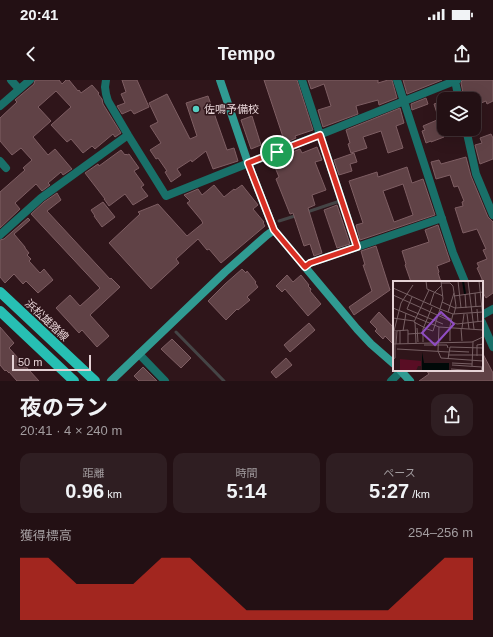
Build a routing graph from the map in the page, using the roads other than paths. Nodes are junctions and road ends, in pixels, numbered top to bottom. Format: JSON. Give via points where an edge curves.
{"nodes":[{"id":1,"x":11,"y":80,"type":"edge"},
{"id":2,"x":30,"y":80,"type":"edge"},
{"id":3,"x":106,"y":80,"type":"edge"},
{"id":4,"x":220,"y":80,"type":"edge"},
{"id":5,"x":302,"y":80,"type":"edge"},
{"id":6,"x":397,"y":80,"type":"edge"},
{"id":7,"x":456,"y":80,"type":"edge"},
{"id":8,"x":19,"y":89,"type":"junction"},
{"id":9,"x":458,"y":92,"type":"edge"},
{"id":10,"x":404,"y":102,"type":"junction"},
{"id":11,"x":0,"y":106,"type":"edge"},
{"id":12,"x":128,"y":135,"type":"junction"},
{"id":13,"x":320,"y":135,"type":"junction"},
{"id":14,"x":468,"y":136,"type":"edge"},
{"id":15,"x":0,"y":161,"type":"edge"},
{"id":16,"x":248,"y":163,"type":"junction"},
{"id":17,"x":6,"y":168,"type":"dead end"},
{"id":18,"x":493,"y":215,"type":"edge"},
{"id":19,"x":442,"y":218,"type":"junction"},
{"id":20,"x":274,"y":230,"type":"junction"},
{"id":21,"x":0,"y":235,"type":"edge"},
{"id":22,"x":357,"y":247,"type":"junction"},
{"id":23,"x":305,"y":267,"type":"junction"},
{"id":24,"x":465,"y":281,"type":"edge"},
{"id":25,"x":0,"y":292,"type":"edge"},
{"id":26,"x":493,"y":309,"type":"edge"},
{"id":27,"x":0,"y":311,"type":"edge"},
{"id":28,"x":483,"y":314,"type":"edge"},
{"id":29,"x":483,"y":324,"type":"edge"},
{"id":30,"x":493,"y":347,"type":"edge"},
{"id":31,"x":139,"y":354,"type":"junction"},
{"id":32,"x":393,"y":363,"type":"edge"},
{"id":33,"x":400,"y":371,"type":"edge"},
{"id":34,"x":402,"y":371,"type":"edge"},
{"id":35,"x":74,"y":381,"type":"edge"},
{"id":36,"x":95,"y":381,"type":"edge"},
{"id":37,"x":111,"y":381,"type":"edge"},
{"id":38,"x":165,"y":381,"type":"edge"},
{"id":39,"x":391,"y":381,"type":"edge"},
{"id":40,"x":410,"y":381,"type":"edge"}],
"edges":[{"from":1,"to":8,"type":"street"},
{"from":2,"to":8,"type":"street"},
{"from":3,"to":12,"type":"street","via":[[108,101]]},
{"from":4,"to":16,"type":"street"},
{"from":5,"to":13,"type":"street"},
{"from":6,"to":10,"type":"street"},
{"from":7,"to":9,"type":"street"},
{"from":7,"to":10,"type":"street"},
{"from":8,"to":11,"type":"street"},
{"from":10,"to":13,"type":"street"},
{"from":10,"to":19,"type":"street"},
{"from":12,"to":16,"type":"street","via":[[166,196]]},
{"from":12,"to":21,"type":"street","via":[[41,198]]},
{"from":13,"to":16,"type":"street"},
{"from":13,"to":22,"type":"street"},
{"from":14,"to":18,"type":"street","via":[[476,174]]},
{"from":15,"to":17,"type":"street"},
{"from":16,"to":20,"type":"street"},
{"from":19,"to":22,"type":"street"},
{"from":19,"to":24,"type":"street"},
{"from":20,"to":23,"type":"street"},
{"from":20,"to":31,"type":"street","via":[[225,272]]},
{"from":22,"to":23,"type":"street"},
{"from":23,"to":32,"type":"street","via":[[364,336]]},
{"from":25,"to":36,"type":"main road","name":"浜松雄踏線"},
{"from":26,"to":28,"type":"street"},
{"from":27,"to":35,"type":"main road"},
{"from":29,"to":30,"type":"street"},
{"from":31,"to":37,"type":"street"},
{"from":31,"to":38,"type":"street"},
{"from":33,"to":39,"type":"street"},
{"from":34,"to":40,"type":"street"}]}
